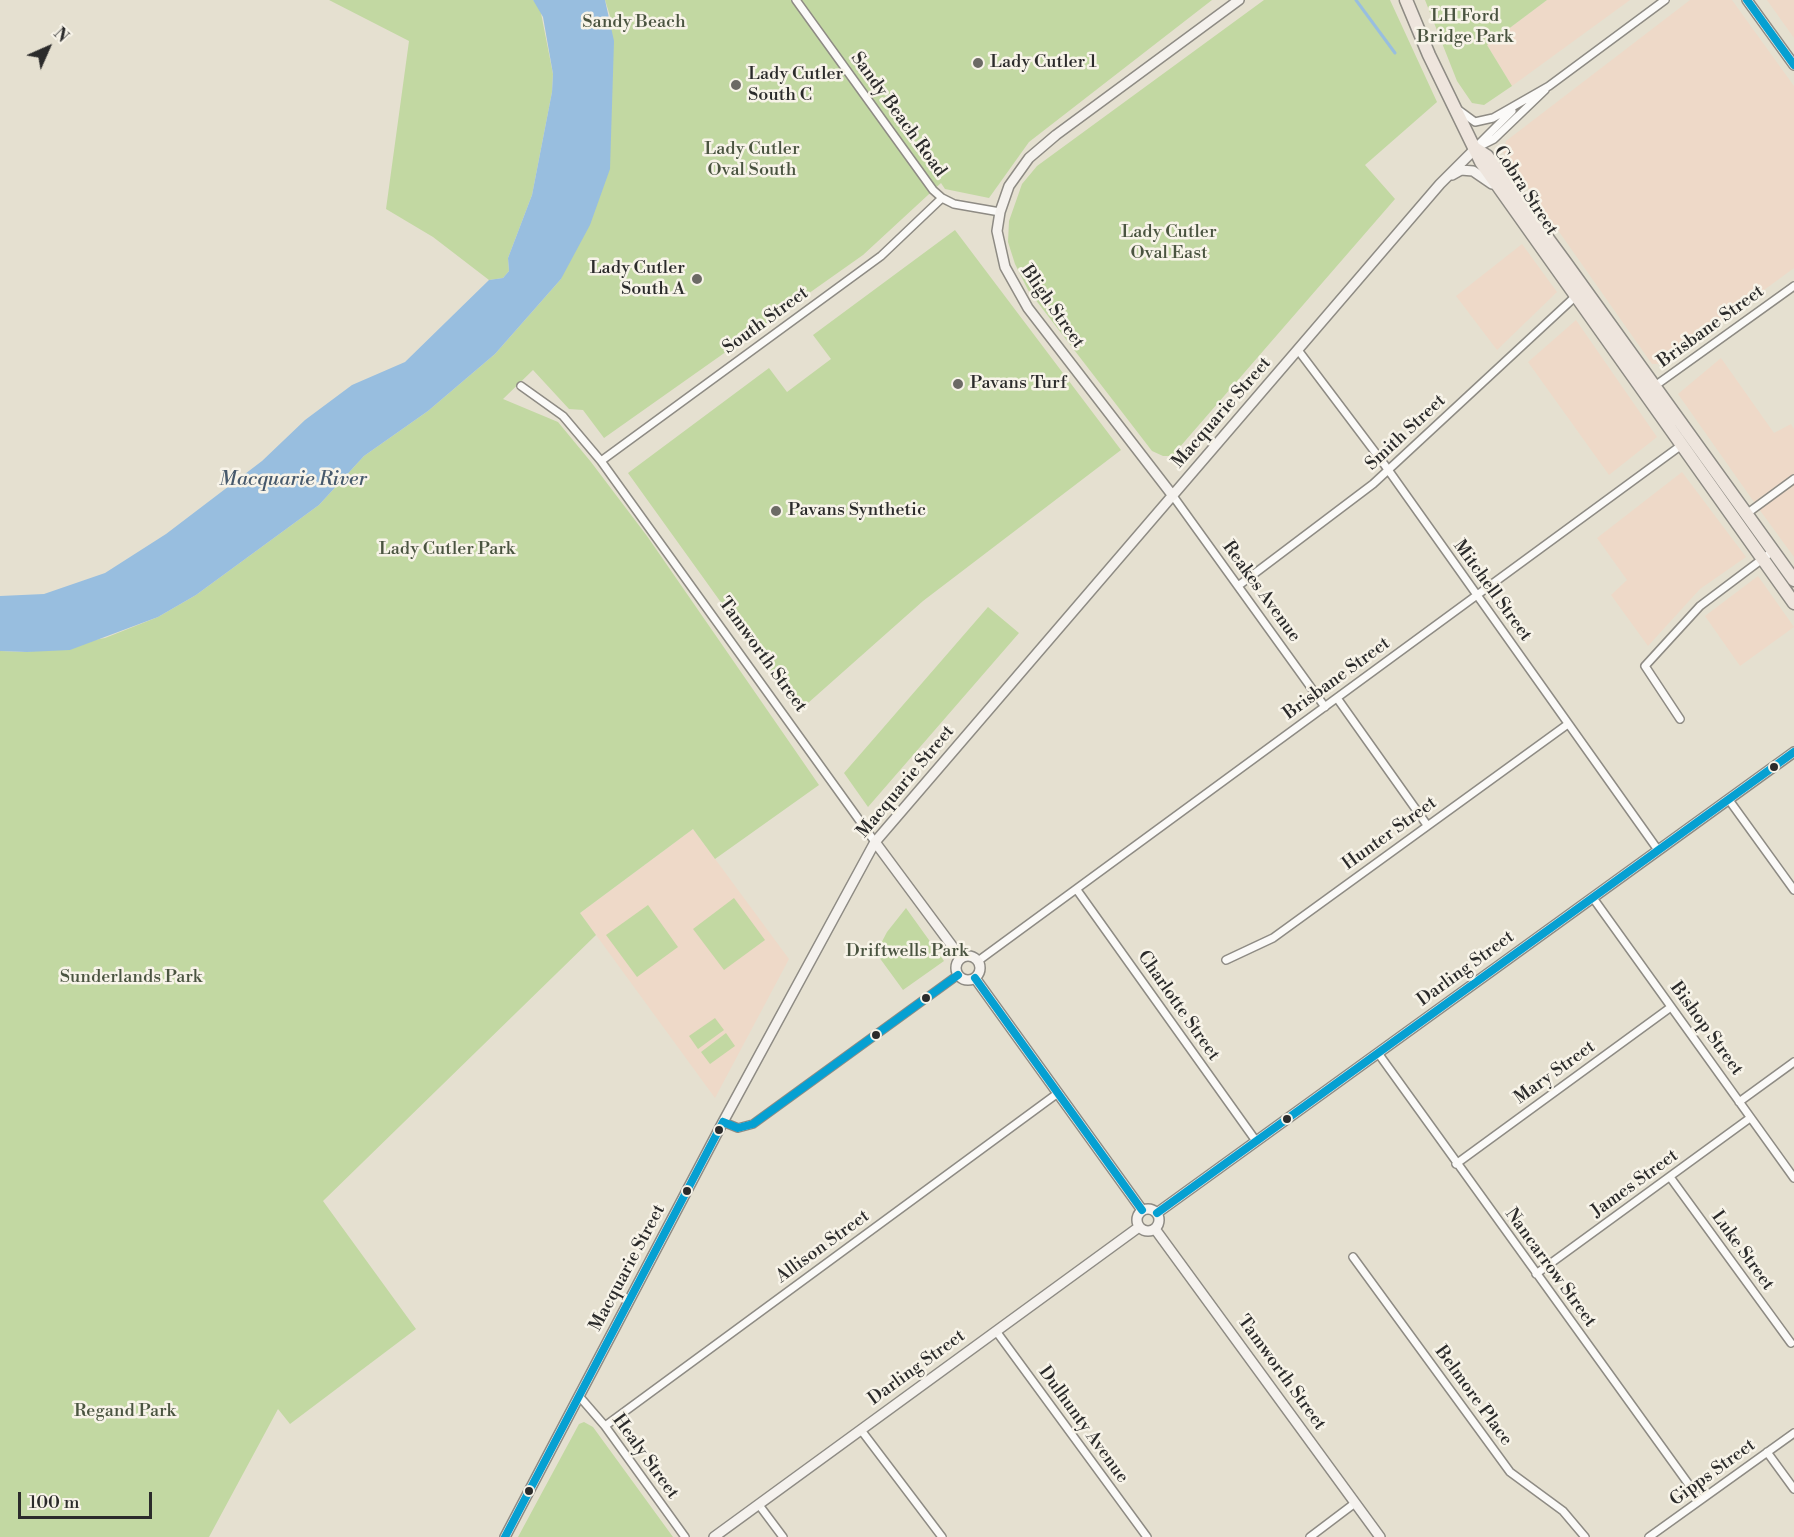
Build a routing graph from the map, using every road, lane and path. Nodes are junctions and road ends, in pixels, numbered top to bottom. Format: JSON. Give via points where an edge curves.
{"nodes":[{"id":1,"x":796,"y":0,"type":"edge"},
{"id":2,"x":1239,"y":0,"type":"edge"},
{"id":3,"x":1406,"y":0,"type":"edge"},
{"id":4,"x":1665,"y":0,"type":"edge"},
{"id":5,"x":1747,"y":0,"type":"edge"},
{"id":6,"x":1794,"y":65,"type":"edge"},
{"id":7,"x":1549,"y":86,"type":"junction"},
{"id":8,"x":1530,"y":96,"type":"junction"},
{"id":9,"x":1449,"y":99,"type":"junction"},
{"id":10,"x":1476,"y":148,"type":"junction"},
{"id":11,"x":1440,"y":184,"type":"junction"},
{"id":12,"x":1501,"y":192,"type":"junction"},
{"id":13,"x":942,"y":198,"type":"junction"},
{"id":14,"x":1000,"y":212,"type":"junction"},
{"id":15,"x":1794,"y":286,"type":"edge"},
{"id":16,"x":1584,"y":289,"type":"junction"},
{"id":17,"x":1574,"y":297,"type":"junction"},
{"id":18,"x":1298,"y":350,"type":"junction"},
{"id":19,"x":521,"y":386,"type":"dead end"},
{"id":20,"x":1650,"y":389,"type":"junction"},
{"id":21,"x":1672,"y":410,"type":"junction"},
{"id":22,"x":1682,"y":446,"type":"junction"},
{"id":23,"x":601,"y":461,"type":"junction"},
{"id":24,"x":1388,"y":471,"type":"junction"},
{"id":25,"x":1794,"y":479,"type":"edge"},
{"id":26,"x":1173,"y":496,"type":"junction"},
{"id":27,"x":1741,"y":518,"type":"junction"},
{"id":28,"x":1768,"y":555,"type":"junction"},
{"id":29,"x":1794,"y":580,"type":"edge"},
{"id":30,"x":1238,"y":586,"type":"junction"},
{"id":31,"x":1477,"y":596,"type":"junction"},
{"id":32,"x":1794,"y":603,"type":"edge"},
{"id":33,"x":1337,"y":698,"type":"junction"},
{"id":34,"x":1325,"y":707,"type":"junction"},
{"id":35,"x":1680,"y":718,"type":"dead end"},
{"id":36,"x":1568,"y":724,"type":"junction"},
{"id":37,"x":1794,"y":752,"type":"edge"},
{"id":38,"x":1729,"y":800,"type":"junction"},
{"id":39,"x":1427,"y":825,"type":"junction"},
{"id":40,"x":875,"y":842,"type":"junction"},
{"id":41,"x":1658,"y":850,"type":"junction"},
{"id":42,"x":1077,"y":890,"type":"junction"},
{"id":43,"x":1794,"y":890,"type":"edge"},
{"id":44,"x":1593,"y":898,"type":"junction"},
{"id":45,"x":962,"y":958,"type":"junction"},
{"id":46,"x":1226,"y":960,"type":"dead end"},
{"id":47,"x":978,"y":961,"type":"junction"},
{"id":48,"x":958,"y":975,"type":"junction"},
{"id":49,"x":975,"y":978,"type":"junction"},
{"id":50,"x":1671,"y":1007,"type":"junction"},
{"id":51,"x":1378,"y":1053,"type":"junction"},
{"id":52,"x":1794,"y":1062,"type":"edge"},
{"id":53,"x":1058,"y":1094,"type":"junction"},
{"id":54,"x":1739,"y":1102,"type":"junction"},
{"id":55,"x":1750,"y":1118,"type":"junction"},
{"id":56,"x":723,"y":1122,"type":"junction"},
{"id":57,"x":1256,"y":1141,"type":"junction"},
{"id":58,"x":1456,"y":1164,"type":"junction"},
{"id":59,"x":1670,"y":1177,"type":"junction"},
{"id":60,"x":1794,"y":1178,"type":"edge"},
{"id":61,"x":1142,"y":1210,"type":"junction"},
{"id":62,"x":1158,"y":1213,"type":"junction"},
{"id":63,"x":1139,"y":1227,"type":"junction"},
{"id":64,"x":1155,"y":1229,"type":"junction"},
{"id":65,"x":1353,"y":1257,"type":"dead end"},
{"id":66,"x":1536,"y":1274,"type":"junction"},
{"id":67,"x":996,"y":1331,"type":"junction"},
{"id":68,"x":1791,"y":1343,"type":"dead end"},
{"id":69,"x":579,"y":1396,"type":"junction"},
{"id":70,"x":605,"y":1426,"type":"junction"},
{"id":71,"x":861,"y":1430,"type":"junction"},
{"id":72,"x":1794,"y":1433,"type":"edge"},
{"id":73,"x":1767,"y":1452,"type":"junction"},
{"id":74,"x":1794,"y":1489,"type":"edge"},
{"id":75,"x":1700,"y":1500,"type":"junction"},
{"id":76,"x":1355,"y":1503,"type":"junction"},
{"id":77,"x":759,"y":1505,"type":"junction"},
{"id":78,"x":505,"y":1537,"type":"edge"},
{"id":79,"x":685,"y":1537,"type":"edge"},
{"id":80,"x":714,"y":1537,"type":"edge"},
{"id":81,"x":783,"y":1537,"type":"edge"},
{"id":82,"x":942,"y":1537,"type":"edge"},
{"id":83,"x":1147,"y":1537,"type":"edge"},
{"id":84,"x":1310,"y":1537,"type":"edge"},
{"id":85,"x":1380,"y":1537,"type":"edge"},
{"id":86,"x":1585,"y":1537,"type":"edge"},
{"id":87,"x":1649,"y":1537,"type":"edge"}],
"edges":[{"from":1,"to":13,"type":"street","name":"Sandy Beach Road"},
{"from":2,"to":14,"type":"street","name":"Bligh Street","via":[[1042,146],[1018,171]]},
{"from":3,"to":9,"type":"highway"},
{"from":4,"to":7,"type":"street","name":"Macquarie Street"},
{"from":5,"to":6,"type":"street"},
{"from":7,"to":8,"type":"street","name":"Macquarie Street"},
{"from":7,"to":10,"type":"street","name":"Macquarie Street","via":[[1494,139]]},
{"from":8,"to":9,"type":"street","name":"Macquarie Street","via":[[1481,122],[1468,119]]},
{"from":8,"to":10,"type":"street","name":"Macquarie Street","via":[[1488,132]]},
{"from":9,"to":10,"type":"highway"},
{"from":10,"to":11,"type":"street","name":"Macquarie Street"},
{"from":10,"to":12,"type":"highway","name":"Cobra Street","via":[[1480,162]]},
{"from":10,"to":16,"type":"highway","name":"Cobra Street","via":[[1487,156]]},
{"from":11,"to":12,"type":"street","via":[[1467,169],[1478,172]]},
{"from":11,"to":18,"type":"street","name":"Macquarie Street"},
{"from":12,"to":17,"type":"highway","name":"Cobra Street"},
{"from":13,"to":14,"type":"street","name":"Sandy Beach Road"},
{"from":13,"to":23,"type":"street","name":"South Street","via":[[881,256]]},
{"from":14,"to":26,"type":"street","name":"Bligh Street","via":[[999,248],[1015,288]]},
{"from":15,"to":20,"type":"street","name":"Brisbane Street"},
{"from":16,"to":17,"type":"street","name":"Smith Street"},
{"from":16,"to":20,"type":"highway","name":"Cobra Street"},
{"from":17,"to":20,"type":"highway","name":"Cobra Street"},
{"from":17,"to":24,"type":"street","name":"Smith Street"},
{"from":18,"to":24,"type":"street","name":"Mitchell Street"},
{"from":18,"to":26,"type":"street","name":"Macquarie Street"},
{"from":19,"to":23,"type":"street","name":"Tamworth Street","via":[[563,416]]},
{"from":20,"to":21,"type":"highway","name":"Cobra Street"},
{"from":20,"to":22,"type":"highway","name":"Cobra Street"},
{"from":21,"to":22,"type":"street","via":[[1685,435]]},
{"from":21,"to":27,"type":"highway","name":"Cobra Street"},
{"from":22,"to":27,"type":"highway","name":"Cobra Street"},
{"from":22,"to":31,"type":"street","name":"Brisbane Street"},
{"from":23,"to":40,"type":"street","name":"Tamworth Street"},
{"from":24,"to":30,"type":"street","name":"Smith Street"},
{"from":24,"to":31,"type":"street","name":"Mitchell Street"},
{"from":25,"to":27,"type":"street"},
{"from":26,"to":30,"type":"street","name":"Reakes Avenue"},
{"from":26,"to":40,"type":"street","name":"Macquarie Street"},
{"from":27,"to":28,"type":"highway","name":"Cobra Street"},
{"from":28,"to":29,"type":"highway","name":"Cobra Street"},
{"from":28,"to":32,"type":"highway","name":"Cobra Street"},
{"from":28,"to":35,"type":"street","via":[[1700,606],[1645,666]]},
{"from":30,"to":34,"type":"street","name":"Reakes Avenue"},
{"from":31,"to":33,"type":"street","name":"Brisbane Street"},
{"from":31,"to":36,"type":"street","name":"Mitchell Street"},
{"from":33,"to":34,"type":"street","name":"Brisbane Street"},
{"from":33,"to":39,"type":"street"},
{"from":34,"to":42,"type":"street","name":"Brisbane Street"},
{"from":36,"to":39,"type":"street","name":"Hunter Street"},
{"from":36,"to":41,"type":"street","name":"Mitchell Street"},
{"from":37,"to":38,"type":"street","name":"Darling Street"},
{"from":38,"to":41,"type":"street","name":"Darling Street"},
{"from":38,"to":43,"type":"street"},
{"from":39,"to":46,"type":"street","name":"Hunter Street","via":[[1273,938]]},
{"from":40,"to":45,"type":"street","name":"Tamworth Street"},
{"from":40,"to":56,"type":"street","name":"Macquarie Street"},
{"from":41,"to":44,"type":"street","name":"Darling Street"},
{"from":42,"to":47,"type":"street","name":"Brisbane Street"},
{"from":42,"to":57,"type":"street","name":"Charlotte Street"},
{"from":44,"to":50,"type":"street","name":"Bishop Street"},
{"from":44,"to":51,"type":"street","name":"Darling Street"},
{"from":45,"to":47,"type":"street","via":[[968,956]]},
{"from":45,"to":48,"type":"street","via":[[956,968]]},
{"from":47,"to":49,"type":"street","via":[[980,968]]},
{"from":48,"to":49,"type":"street","via":[[968,981]]},
{"from":48,"to":56,"type":"street","via":[[753,1124],[738,1128]]},
{"from":49,"to":53,"type":"street"},
{"from":50,"to":54,"type":"street","name":"Bishop Street"},
{"from":50,"to":58,"type":"street","name":"Mary Street"},
{"from":51,"to":57,"type":"street","name":"Darling Street"},
{"from":51,"to":58,"type":"street","name":"Nancarrow Street"},
{"from":52,"to":54,"type":"street"},
{"from":53,"to":61,"type":"street"},
{"from":53,"to":70,"type":"street","name":"Allison Street"},
{"from":54,"to":55,"type":"street","name":"Bishop Street"},
{"from":55,"to":59,"type":"street","name":"James Street"},
{"from":55,"to":60,"type":"street","name":"Bishop Street"},
{"from":56,"to":69,"type":"street","name":"Macquarie Street"},
{"from":57,"to":62,"type":"street","name":"Darling Street"},
{"from":58,"to":66,"type":"street","name":"Nancarrow Street"},
{"from":59,"to":66,"type":"street","name":"James Street"},
{"from":59,"to":68,"type":"street","name":"Luke Street"},
{"from":61,"to":62,"type":"street","via":[[1149,1208]]},
{"from":61,"to":63,"type":"street","via":[[1137,1216]]},
{"from":62,"to":64,"type":"street","via":[[1160,1223]]},
{"from":63,"to":64,"type":"street","via":[[1145,1231]]},
{"from":63,"to":67,"type":"street","name":"Darling Street"},
{"from":64,"to":76,"type":"street","name":"Tamworth Street"},
{"from":65,"to":86,"type":"street","name":"Belmore Place","via":[[1510,1472],[1563,1511]]},
{"from":66,"to":75,"type":"street","name":"Nancarrow Street"},
{"from":67,"to":71,"type":"street","name":"Darling Street"},
{"from":67,"to":83,"type":"street","name":"Dulhunty Avenue"},
{"from":69,"to":70,"type":"street","name":"Healy Street"},
{"from":69,"to":78,"type":"street","name":"Macquarie Street"},
{"from":70,"to":79,"type":"street","name":"Healy Street"},
{"from":71,"to":77,"type":"street","name":"Darling Street"},
{"from":71,"to":82,"type":"street"},
{"from":72,"to":73,"type":"street","name":"Gipps Street"},
{"from":73,"to":74,"type":"street"},
{"from":73,"to":75,"type":"street","name":"Gipps Street"},
{"from":75,"to":87,"type":"street","name":"Gipps Street"},
{"from":76,"to":84,"type":"street"},
{"from":76,"to":85,"type":"street","name":"Tamworth Street"},
{"from":77,"to":80,"type":"street","name":"Darling Street"},
{"from":77,"to":81,"type":"street"}]}
